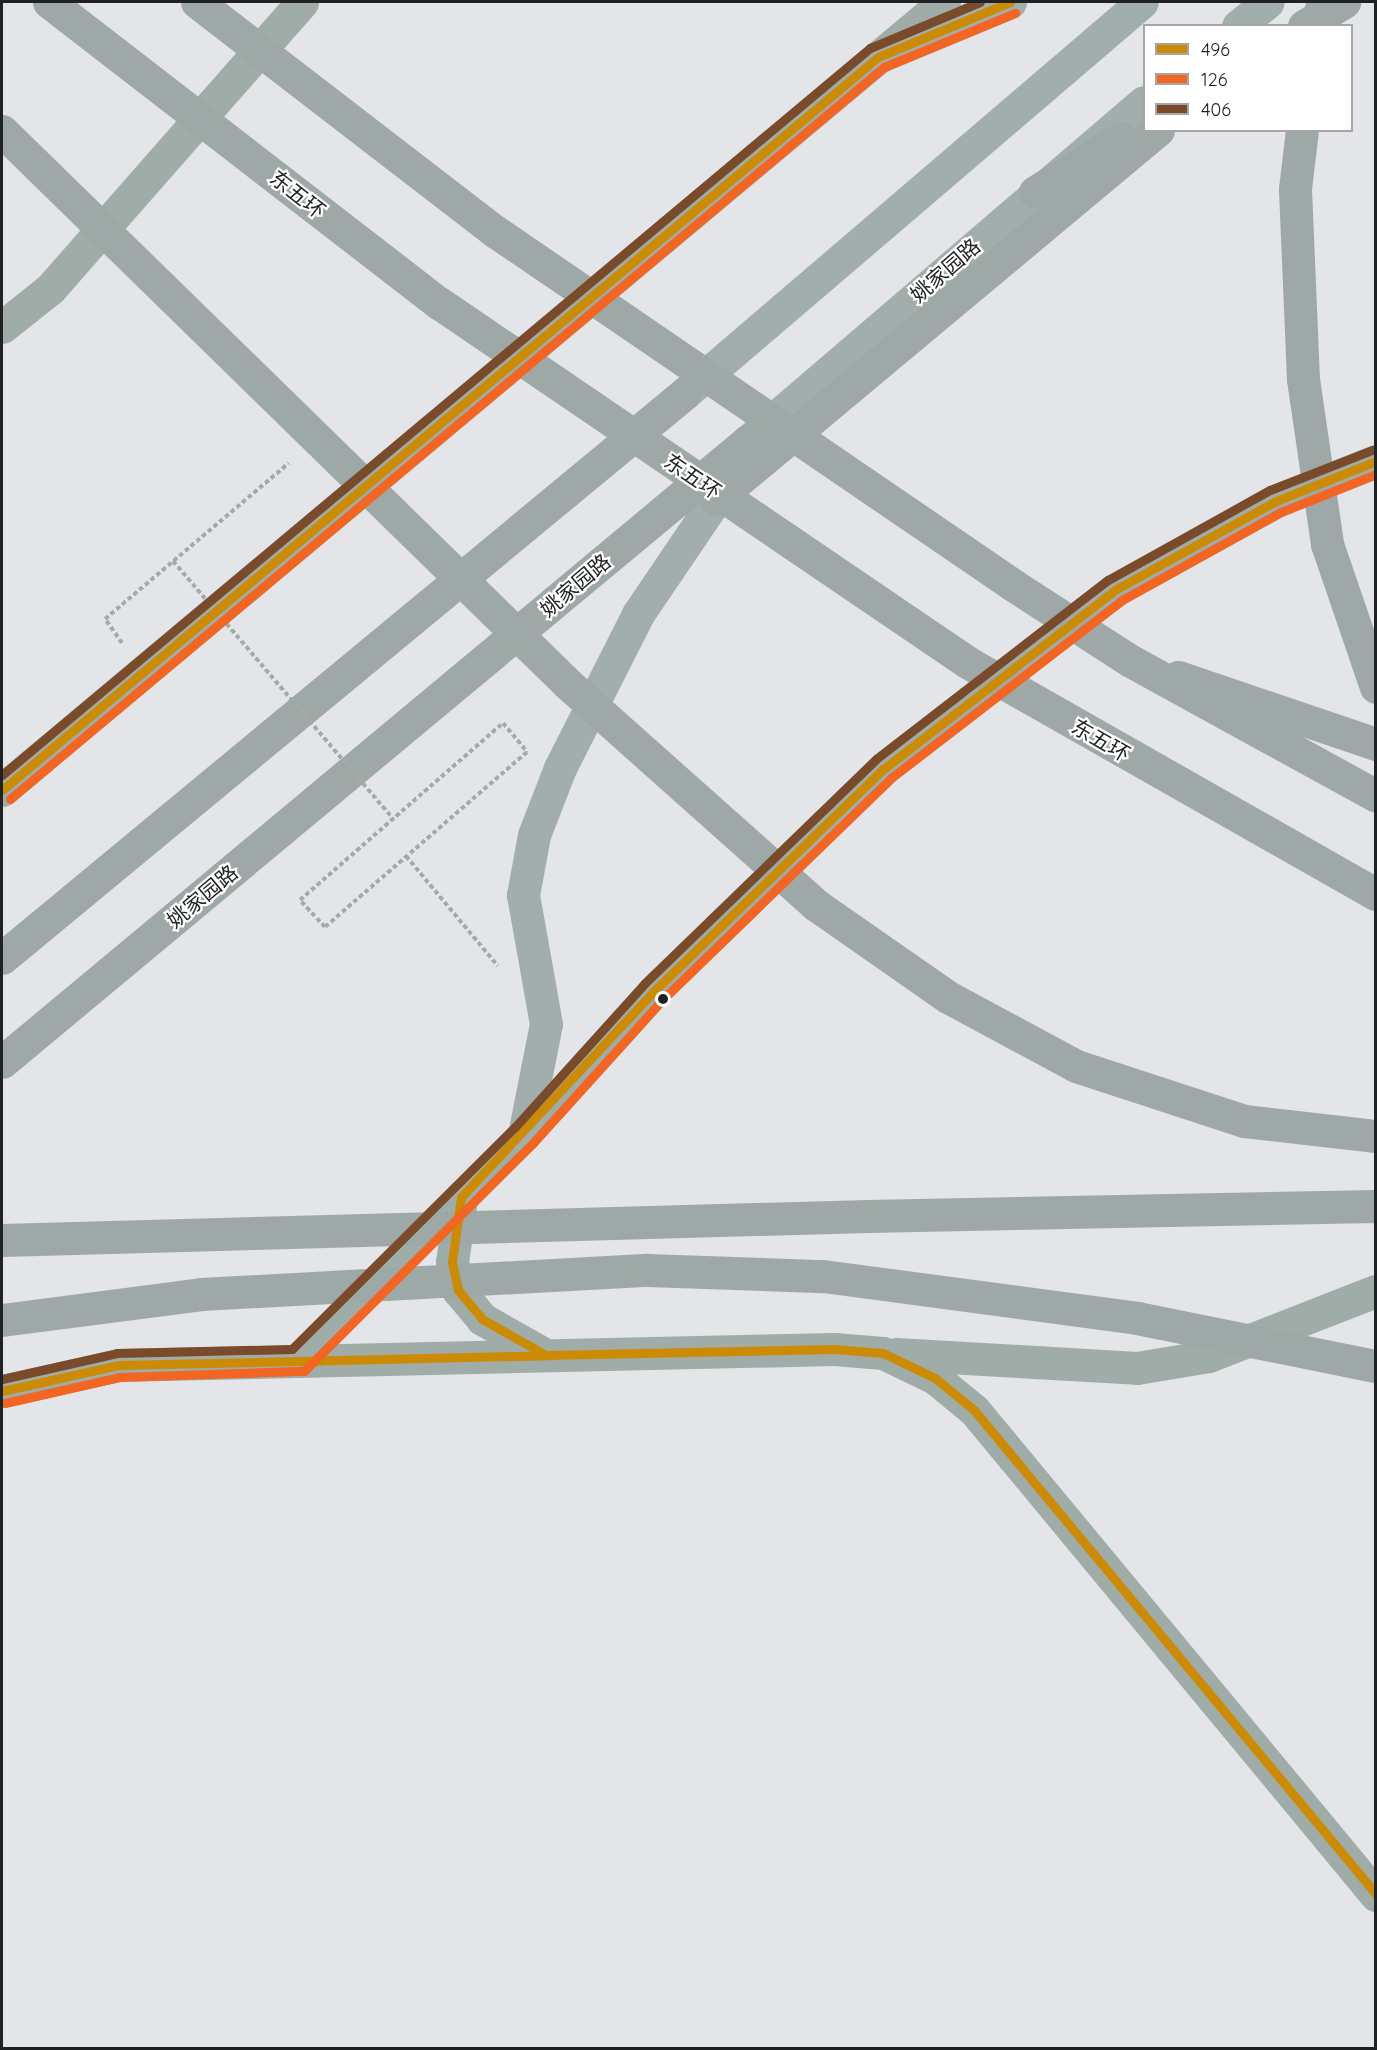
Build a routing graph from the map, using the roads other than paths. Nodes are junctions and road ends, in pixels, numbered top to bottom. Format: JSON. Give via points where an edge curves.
{"nodes":[{"id":1,"x":49,"y":2,"type":"edge"},
{"id":2,"x":197,"y":2,"type":"edge"},
{"id":3,"x":302,"y":2,"type":"edge"},
{"id":4,"x":944,"y":2,"type":"edge"},
{"id":5,"x":1010,"y":2,"type":"edge"},
{"id":6,"x":1142,"y":2,"type":"edge"},
{"id":7,"x":1268,"y":2,"type":"edge"},
{"id":8,"x":1323,"y":2,"type":"edge"},
{"id":9,"x":1344,"y":2,"type":"edge"},
{"id":10,"x":1240,"y":24,"type":"edge"},
{"id":11,"x":1307,"y":24,"type":"edge"},
{"id":12,"x":1317,"y":24,"type":"edge"},
{"id":13,"x":878,"y":57,"type":"junction"},
{"id":14,"x":1143,"y":103,"type":"edge"},
{"id":15,"x":1143,"y":125,"type":"edge"},
{"id":16,"x":2,"y":131,"type":"edge"},
{"id":17,"x":1156,"y":132,"type":"edge"},
{"id":18,"x":1302,"y":132,"type":"edge"},
{"id":19,"x":1035,"y":192,"type":"junction"},
{"id":20,"x":2,"y":327,"type":"edge"},
{"id":21,"x":684,"y":394,"type":"joint"},
{"id":22,"x":748,"y":441,"type":"junction"},
{"id":23,"x":1376,"y":461,"type":"edge"},
{"id":24,"x":716,"y":499,"type":"junction"},
{"id":25,"x":1129,"y":660,"type":"junction"},
{"id":26,"x":1376,"y":687,"type":"edge"},
{"id":27,"x":1376,"y":744,"type":"edge"},
{"id":28,"x":2,"y":790,"type":"edge"},
{"id":29,"x":1376,"y":796,"type":"edge"},
{"id":30,"x":1376,"y":894,"type":"edge"},
{"id":31,"x":2,"y":958,"type":"edge"},
{"id":32,"x":2,"y":1062,"type":"edge"},
{"id":33,"x":524,"y":1135,"type":"junction"},
{"id":34,"x":1376,"y":1136,"type":"edge"},
{"id":35,"x":461,"y":1197,"type":"junction"},
{"id":36,"x":1376,"y":1206,"type":"edge"},
{"id":37,"x":2,"y":1240,"type":"edge"},
{"id":38,"x":1376,"y":1291,"type":"edge"},
{"id":39,"x":2,"y":1320,"type":"edge"},
{"id":40,"x":882,"y":1353,"type":"junction"},
{"id":41,"x":546,"y":1355,"type":"junction"},
{"id":42,"x":297,"y":1361,"type":"junction"},
{"id":43,"x":1376,"y":1366,"type":"edge"},
{"id":44,"x":2,"y":1391,"type":"edge"},
{"id":45,"x":1376,"y":1896,"type":"edge"}],
"edges":[{"from":1,"to":30,"type":"highway","name":"东五环","bridge":true,"via":[[439,303],[967,662]]},
{"from":2,"to":25,"type":"highway","bridge":true,"via":[[496,232]]},
{"from":3,"to":20,"type":"street","via":[[50,289]]},
{"from":4,"to":13,"type":"street"},
{"from":5,"to":13,"type":"main road"},
{"from":6,"to":21,"type":"main road"},
{"from":7,"to":10,"type":"main road"},
{"from":8,"to":12,"type":"highway","bridge":true},
{"from":9,"to":11,"type":"highway"},
{"from":13,"to":28,"type":"street"},
{"from":14,"to":19,"type":"main road","name":"姚家园路"},
{"from":15,"to":19,"type":"highway"},
{"from":16,"to":34,"type":"highway","bridge":true,"via":[[568,684],[816,905],[948,997],[1076,1066],[1244,1121]]},
{"from":17,"to":24,"type":"highway"},
{"from":18,"to":26,"type":"highway","bridge":true,"via":[[1295,189],[1303,379],[1327,544]]},
{"from":19,"to":22,"type":"main road","name":"姚家园路"},
{"from":21,"to":31,"type":"highway"},
{"from":22,"to":24,"type":"main road"},
{"from":22,"to":32,"type":"highway","name":"姚家园路"},
{"from":23,"to":33,"type":"street","via":[[1276,501],[1115,590],[883,770],[653,992]]},
{"from":24,"to":33,"type":"main road","via":[[638,614],[560,768],[534,835],[524,895],[546,1024]]},
{"from":25,"to":27,"type":"highway","bridge":true},
{"from":25,"to":29,"type":"highway","bridge":true},
{"from":33,"to":35,"type":"street"},
{"from":35,"to":41,"type":"street","via":[[452,1262],[458,1290],[482,1319]]},
{"from":35,"to":42,"type":"street"},
{"from":36,"to":37,"type":"highway","bridge":true},
{"from":38,"to":40,"type":"street","via":[[1209,1356],[1137,1368]]},
{"from":39,"to":43,"type":"highway","bridge":true,"via":[[41,1311],[213,1294],[647,1270],[776,1274],[1137,1318]]},
{"from":40,"to":41,"type":"street","via":[[834,1349]]},
{"from":40,"to":45,"type":"street","via":[[935,1378],[974,1410]]},
{"from":41,"to":42,"type":"street"},
{"from":42,"to":44,"type":"street","via":[[118,1365]]}]}
